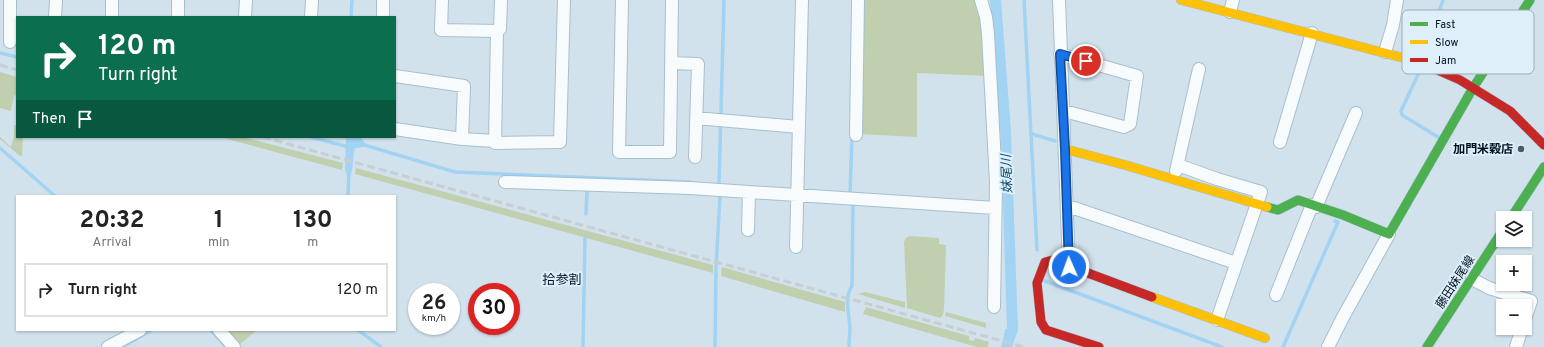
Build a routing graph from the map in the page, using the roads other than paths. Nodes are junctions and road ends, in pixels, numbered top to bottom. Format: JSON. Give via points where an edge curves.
{"nodes":[{"id":1,"x":10,"y":0,"type":"edge"},
{"id":2,"x":56,"y":0,"type":"edge"},
{"id":3,"x":112,"y":0,"type":"edge"},
{"id":4,"x":178,"y":0,"type":"edge"},
{"id":5,"x":246,"y":0,"type":"edge"},
{"id":6,"x":312,"y":0,"type":"edge"},
{"id":7,"x":383,"y":0,"type":"edge"},
{"id":8,"x":442,"y":0,"type":"edge"},
{"id":9,"x":501,"y":0,"type":"edge"},
{"id":10,"x":564,"y":0,"type":"edge"},
{"id":11,"x":622,"y":0,"type":"edge"},
{"id":12,"x":672,"y":0,"type":"edge"},
{"id":13,"x":802,"y":0,"type":"edge"},
{"id":14,"x":858,"y":0,"type":"edge"},
{"id":15,"x":981,"y":0,"type":"edge"},
{"id":16,"x":1059,"y":0,"type":"edge"},
{"id":17,"x":1181,"y":0,"type":"edge"},
{"id":18,"x":1233,"y":0,"type":"edge"},
{"id":19,"x":1397,"y":0,"type":"edge"},
{"id":20,"x":1530,"y":0,"type":"edge"},
{"id":21,"x":1524,"y":10,"type":"edge"},
{"id":22,"x":1230,"y":12,"type":"junction"},
{"id":23,"x":55,"y":16,"type":"edge"},
{"id":24,"x":112,"y":16,"type":"edge"},
{"id":25,"x":178,"y":16,"type":"edge"},
{"id":26,"x":245,"y":16,"type":"edge"},
{"id":27,"x":311,"y":16,"type":"edge"},
{"id":28,"x":383,"y":16,"type":"edge"},
{"id":29,"x":496,"y":31,"type":"junction"},
{"id":30,"x":1312,"y":33,"type":"junction"},
{"id":31,"x":10,"y":42,"type":"dead end"},
{"id":32,"x":1386,"y":48,"type":"junction"},
{"id":33,"x":1060,"y":54,"type":"junction"},
{"id":34,"x":1402,"y":55,"type":"edge"},
{"id":35,"x":671,"y":63,"type":"junction"},
{"id":36,"x":1199,"y":69,"type":"dead end"},
{"id":37,"x":1447,"y":74,"type":"edge"},
{"id":38,"x":1482,"y":74,"type":"edge"},
{"id":39,"x":396,"y":76,"type":"edge"},
{"id":40,"x":1473,"y":88,"type":"junction"},
{"id":41,"x":1064,"y":111,"type":"junction"},
{"id":42,"x":1356,"y":113,"type":"dead end"},
{"id":43,"x":696,"y":118,"type":"junction"},
{"id":44,"x":798,"y":127,"type":"junction"},
{"id":45,"x":396,"y":129,"type":"edge"},
{"id":46,"x":856,"y":135,"type":"dead end"},
{"id":47,"x":462,"y":139,"type":"junction"},
{"id":48,"x":496,"y":141,"type":"junction"},
{"id":49,"x":1280,"y":142,"type":"dead end"},
{"id":50,"x":1544,"y":145,"type":"edge"},
{"id":51,"x":1065,"y":149,"type":"junction"},
{"id":52,"x":695,"y":157,"type":"dead end"},
{"id":53,"x":1544,"y":167,"type":"edge"},
{"id":54,"x":1176,"y":172,"type":"junction"},
{"id":55,"x":505,"y":182,"type":"dead end"},
{"id":56,"x":749,"y":192,"type":"junction"},
{"id":57,"x":797,"y":195,"type":"junction"},
{"id":58,"x":1258,"y":199,"type":"junction"},
{"id":59,"x":1068,"y":206,"type":"junction"},
{"id":60,"x":994,"y":208,"type":"junction"},
{"id":61,"x":1312,"y":209,"type":"junction"},
{"id":62,"x":1516,"y":211,"type":"edge"},
{"id":63,"x":748,"y":230,"type":"dead end"},
{"id":64,"x":1389,"y":234,"type":"junction"},
{"id":65,"x":1496,"y":241,"type":"edge"},
{"id":66,"x":796,"y":247,"type":"dead end"},
{"id":67,"x":1236,"y":262,"type":"junction"},
{"id":68,"x":1069,"y":267,"type":"junction"},
{"id":69,"x":1472,"y":278,"type":"junction"},
{"id":70,"x":1276,"y":295,"type":"dead end"},
{"id":71,"x":1525,"y":299,"type":"edge"},
{"id":72,"x":994,"y":307,"type":"dead end"},
{"id":73,"x":1217,"y":320,"type":"junction"},
{"id":74,"x":138,"y":331,"type":"edge"},
{"id":75,"x":220,"y":331,"type":"edge"},
{"id":76,"x":1520,"y":335,"type":"edge"},
{"id":77,"x":1265,"y":338,"type":"dead end"},
{"id":78,"x":108,"y":347,"type":"edge"},
{"id":79,"x":234,"y":347,"type":"edge"},
{"id":80,"x":1099,"y":347,"type":"edge"},
{"id":81,"x":1328,"y":347,"type":"edge"},
{"id":82,"x":1427,"y":347,"type":"edge"},
{"id":83,"x":1516,"y":347,"type":"edge"}],
"edges":[{"from":1,"to":31,"type":"street"},
{"from":2,"to":23,"type":"street"},
{"from":3,"to":24,"type":"street"},
{"from":4,"to":25,"type":"street"},
{"from":5,"to":26,"type":"street"},
{"from":6,"to":27,"type":"street"},
{"from":7,"to":28,"type":"street"},
{"from":8,"to":29,"type":"street","via":[[441,30]]},
{"from":9,"to":29,"type":"street","via":[[500,29]]},
{"from":10,"to":48,"type":"street","via":[[560,142]]},
{"from":11,"to":35,"type":"street","via":[[618,152],[670,152]]},
{"from":12,"to":35,"type":"street"},
{"from":13,"to":44,"type":"street"},
{"from":14,"to":46,"type":"street"},
{"from":15,"to":60,"type":"street","via":[[988,34],[996,182]]},
{"from":16,"to":33,"type":"street"},
{"from":17,"to":22,"type":"street"},
{"from":18,"to":22,"type":"street"},
{"from":19,"to":32,"type":"street"},
{"from":20,"to":21,"type":"street"},
{"from":22,"to":30,"type":"street"},
{"from":29,"to":48,"type":"street"},
{"from":30,"to":32,"type":"street"},
{"from":30,"to":49,"type":"street"},
{"from":32,"to":34,"type":"street"},
{"from":33,"to":41,"type":"street"},
{"from":33,"to":41,"type":"street","via":[[1137,76],[1130,124],[1124,126]]},
{"from":35,"to":43,"type":"street","via":[[698,64]]},
{"from":36,"to":54,"type":"street"},
{"from":37,"to":40,"type":"street"},
{"from":38,"to":40,"type":"street"},
{"from":39,"to":47,"type":"street","via":[[464,86]]},
{"from":40,"to":50,"type":"street","via":[[1510,111]]},
{"from":40,"to":64,"type":"street"},
{"from":41,"to":51,"type":"street"},
{"from":42,"to":61,"type":"street"},
{"from":43,"to":44,"type":"street"},
{"from":43,"to":52,"type":"street"},
{"from":44,"to":57,"type":"street"},
{"from":45,"to":47,"type":"street"},
{"from":47,"to":48,"type":"street"},
{"from":51,"to":54,"type":"street"},
{"from":51,"to":59,"type":"street"},
{"from":53,"to":62,"type":"street"},
{"from":54,"to":58,"type":"street","via":[[1217,179],[1261,192]]},
{"from":55,"to":56,"type":"street"},
{"from":56,"to":57,"type":"street"},
{"from":56,"to":63,"type":"street"},
{"from":57,"to":60,"type":"street"},
{"from":57,"to":66,"type":"street"},
{"from":58,"to":61,"type":"street","via":[[1278,210],[1298,200]]},
{"from":58,"to":67,"type":"street"},
{"from":59,"to":67,"type":"street"},
{"from":59,"to":68,"type":"street"},
{"from":60,"to":72,"type":"street"},
{"from":61,"to":64,"type":"street","via":[[1343,215]]},
{"from":61,"to":70,"type":"street"},
{"from":64,"to":81,"type":"street"},
{"from":65,"to":69,"type":"street","name":"藤田妹尾線"},
{"from":67,"to":73,"type":"street"},
{"from":68,"to":73,"type":"street"},
{"from":68,"to":80,"type":"street","via":[[1053,260],[1045,262],[1037,283],[1041,322],[1046,330]]},
{"from":69,"to":71,"type":"street","via":[[1489,288]]},
{"from":69,"to":82,"type":"street","name":"藤田妹尾線"},
{"from":73,"to":77,"type":"street"},
{"from":74,"to":78,"type":"street"},
{"from":75,"to":79,"type":"street"},
{"from":76,"to":83,"type":"street"}]}
